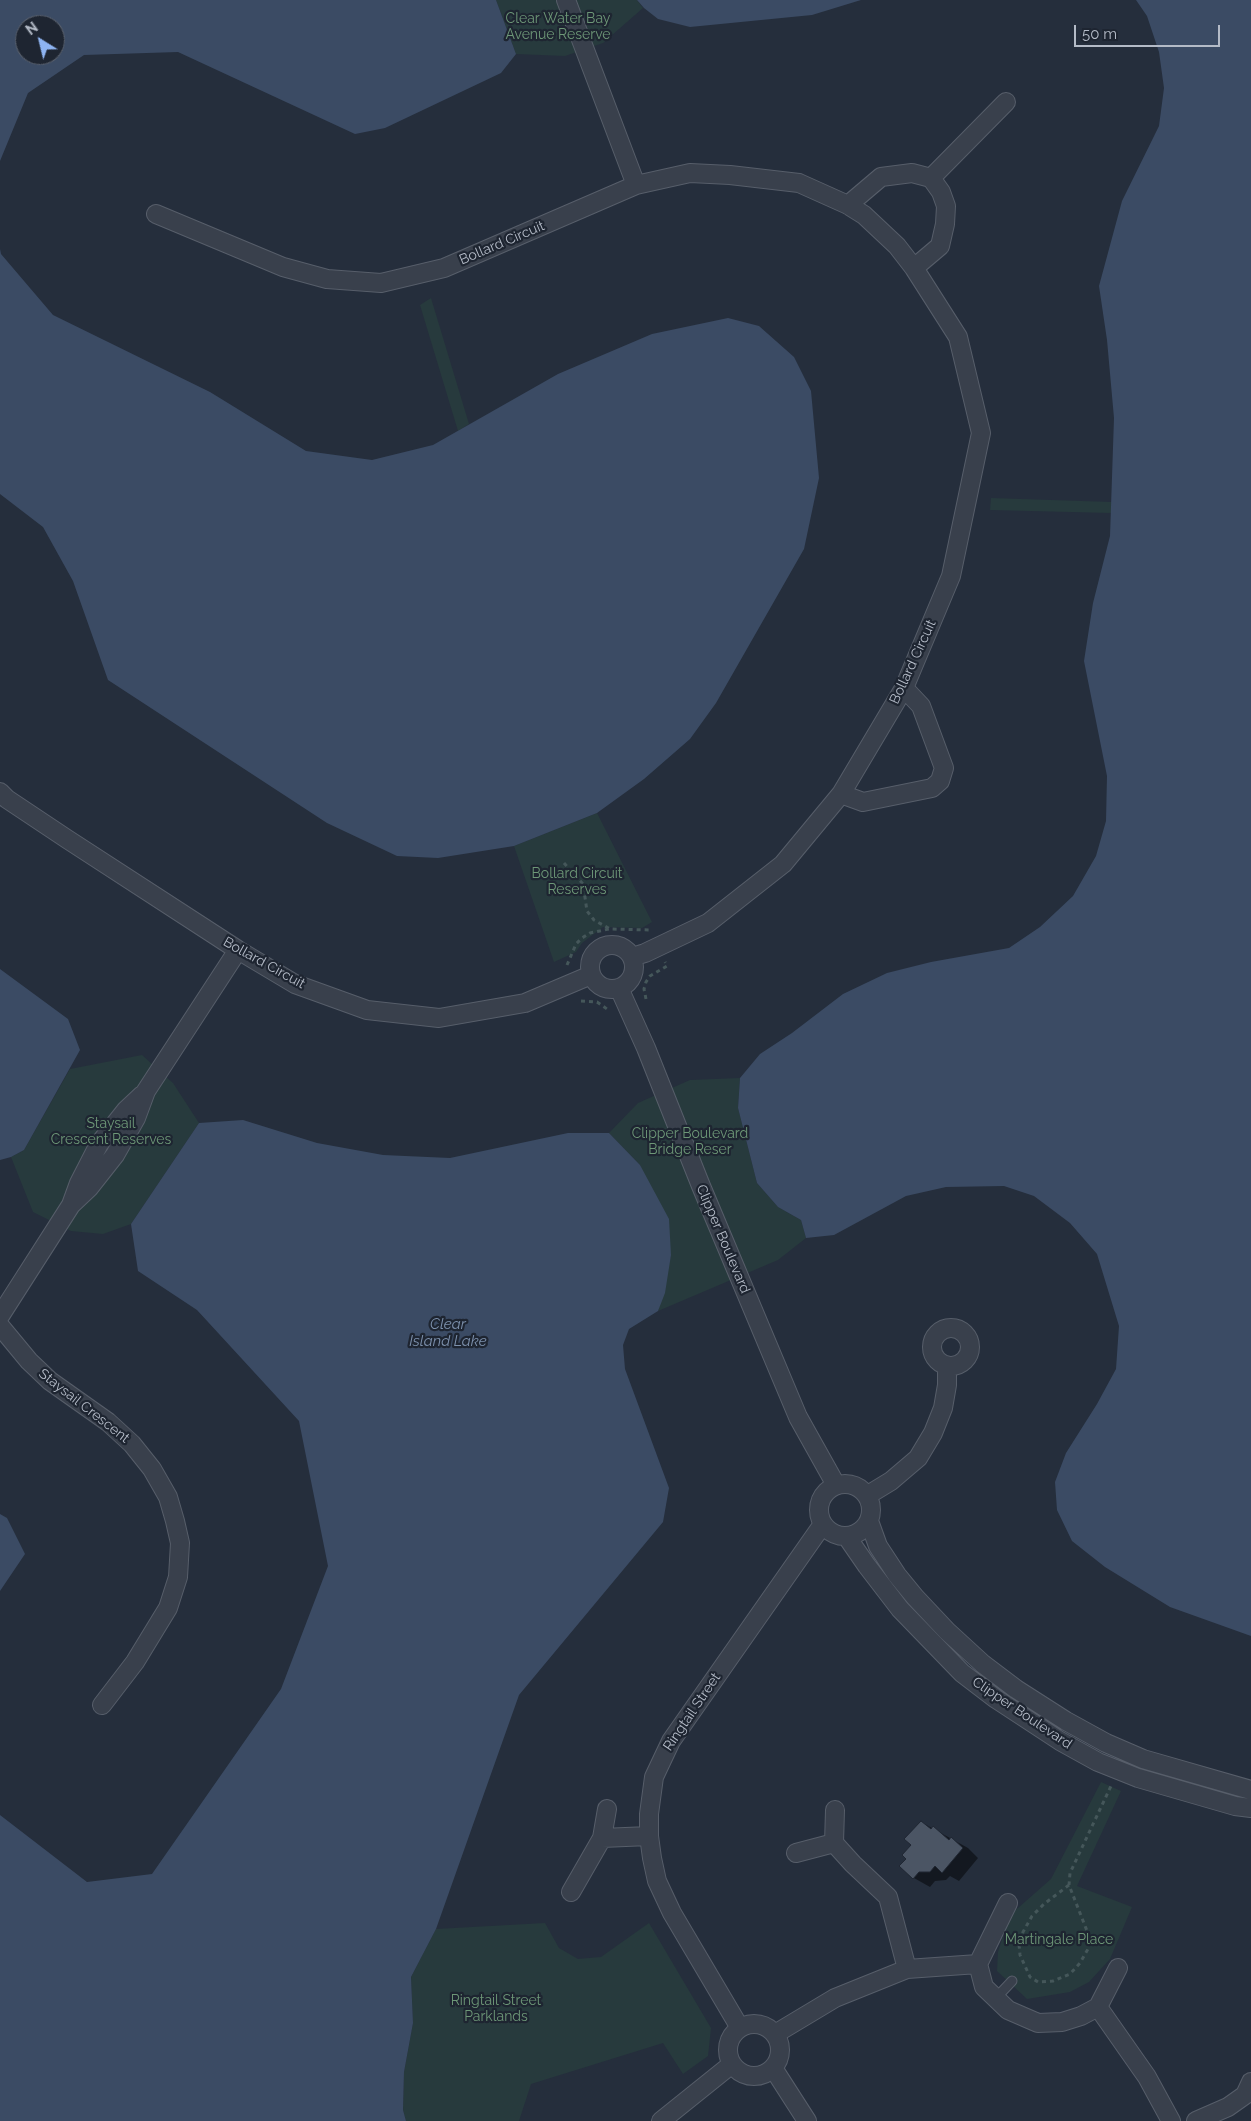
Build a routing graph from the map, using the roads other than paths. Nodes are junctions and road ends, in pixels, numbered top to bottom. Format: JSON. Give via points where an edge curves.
{"nodes":[{"id":1,"x":566,"y":0,"type":"edge"},
{"id":2,"x":1006,"y":102,"type":"dead end"},
{"id":3,"x":931,"y":178,"type":"junction"},
{"id":4,"x":636,"y":185,"type":"junction"},
{"id":5,"x":848,"y":205,"type":"junction"},
{"id":6,"x":156,"y":214,"type":"dead end"},
{"id":7,"x":914,"y":268,"type":"junction"},
{"id":8,"x":904,"y":688,"type":"junction"},
{"id":9,"x":0,"y":792,"type":"edge"},
{"id":10,"x":841,"y":794,"type":"junction"},
{"id":11,"x":238,"y":950,"type":"junction"},
{"id":12,"x":632,"y":956,"type":"junction"},
{"id":13,"x":591,"y":975,"type":"junction"},
{"id":14,"x":619,"y":988,"type":"junction"},
{"id":15,"x":0,"y":1316,"type":"edge"},
{"id":16,"x":0,"y":1326,"type":"edge"},
{"id":17,"x":947,"y":1366,"type":"dead end"},
{"id":18,"x":836,"y":1485,"type":"junction"},
{"id":19,"x":868,"y":1495,"type":"junction"},
{"id":20,"x":869,"y":1521,"type":"junction"},
{"id":21,"x":823,"y":1524,"type":"junction"},
{"id":22,"x":848,"y":1537,"type":"junction"},
{"id":23,"x":102,"y":1704,"type":"dead end"},
{"id":24,"x":1251,"y":1790,"type":"edge"},
{"id":25,"x":1251,"y":1808,"type":"edge"},
{"id":26,"x":607,"y":1809,"type":"dead end"},
{"id":27,"x":834,"y":1810,"type":"dead end"},
{"id":28,"x":649,"y":1836,"type":"junction"},
{"id":29,"x":602,"y":1838,"type":"junction"},
{"id":30,"x":834,"y":1843,"type":"junction"},
{"id":31,"x":796,"y":1852,"type":"dead end"},
{"id":32,"x":571,"y":1892,"type":"dead end"},
{"id":33,"x":1008,"y":1903,"type":"dead end"},
{"id":34,"x":978,"y":1964,"type":"junction"},
{"id":35,"x":1118,"y":1968,"type":"dead end"},
{"id":36,"x":907,"y":1969,"type":"junction"},
{"id":37,"x":1012,"y":1981,"type":"dead end"},
{"id":38,"x":995,"y":1999,"type":"junction"},
{"id":39,"x":1098,"y":2007,"type":"junction"},
{"id":40,"x":740,"y":2028,"type":"junction"},
{"id":41,"x":775,"y":2034,"type":"junction"},
{"id":42,"x":732,"y":2064,"type":"junction"},
{"id":43,"x":774,"y":2068,"type":"junction"},
{"id":44,"x":1251,"y":2082,"type":"edge"},
{"id":45,"x":661,"y":2121,"type":"edge"},
{"id":46,"x":807,"y":2121,"type":"edge"},
{"id":47,"x":1171,"y":2121,"type":"edge"},
{"id":48,"x":1196,"y":2121,"type":"edge"}],
"edges":[{"from":1,"to":4,"type":"street"},
{"from":2,"to":3,"type":"street"},
{"from":3,"to":5,"type":"street","via":[[912,173],[881,177]]},
{"from":3,"to":7,"type":"street","via":[[946,206],[945,224],[940,246]]},
{"from":4,"to":5,"type":"street","name":"Bollard Circuit","via":[[690,173],[730,175],[799,183]]},
{"from":4,"to":6,"type":"street","name":"Bollard Circuit","via":[[444,268],[381,283],[327,279],[282,267]]},
{"from":5,"to":7,"type":"street","name":"Bollard Circuit","via":[[864,215]]},
{"from":7,"to":8,"type":"street","name":"Bollard Circuit","via":[[958,337],[981,433],[952,576]]},
{"from":8,"to":10,"type":"street","name":"Bollard Circuit"},
{"from":8,"to":10,"type":"street","via":[[921,706],[944,768],[940,781],[932,788],[863,802]]},
{"from":9,"to":11,"type":"street","name":"Bollard Circuit"},
{"from":10,"to":12,"type":"street","name":"Bollard Circuit","via":[[783,864],[708,923]]},
{"from":11,"to":13,"type":"street","name":"Bollard Circuit","via":[[295,984],[367,1010],[440,1018],[525,1003]]},
{"from":11,"to":15,"type":"street","via":[[146,1091],[99,1144],[71,1205]]},
{"from":12,"to":13,"type":"street","via":[[622,947],[602,946],[592,955]]},
{"from":12,"to":14,"type":"street","via":[[634,971]]},
{"from":13,"to":14,"type":"street","via":[[599,985]]},
{"from":14,"to":18,"type":"street","name":"Clipper Boulevard","via":[[798,1417]]},
{"from":16,"to":23,"type":"street","name":"Staysail Crescent","via":[[50,1381],[108,1422],[132,1444],[168,1497],[175,1521],[180,1544],[178,1577],[168,1608],[135,1662]]},
{"from":17,"to":19,"type":"street","via":[[943,1408],[918,1458]]},
{"from":18,"to":19,"type":"street","via":[[856,1486]]},
{"from":18,"to":21,"type":"street","via":[[824,1494],[820,1502]]},
{"from":19,"to":20,"type":"street","via":[[872,1512]]},
{"from":20,"to":22,"type":"street","via":[[865,1528]]},
{"from":20,"to":24,"type":"street","name":"Clipper Boulevard","via":[[878,1546],[915,1597],[947,1631],[1016,1690],[1066,1721],[1143,1759]]},
{"from":21,"to":22,"type":"street","via":[[838,1536]]},
{"from":21,"to":28,"type":"street","name":"Ringtail Street","via":[[671,1741],[654,1777]]},
{"from":22,"to":25,"type":"street","name":"Clipper Boulevard","via":[[900,1609],[962,1673],[996,1700],[1098,1762],[1138,1778]]},
{"from":26,"to":29,"type":"street"},
{"from":27,"to":30,"type":"street"},
{"from":28,"to":29,"type":"street"},
{"from":28,"to":40,"type":"street","name":"Ringtail Street","via":[[658,1881],[672,1913]]},
{"from":29,"to":32,"type":"street"},
{"from":30,"to":31,"type":"street"},
{"from":30,"to":36,"type":"street","via":[[888,1897]]},
{"from":33,"to":34,"type":"street"},
{"from":34,"to":36,"type":"street"},
{"from":34,"to":38,"type":"street","via":[[984,1987]]},
{"from":35,"to":39,"type":"street"},
{"from":36,"to":41,"type":"street","via":[[835,1998]]},
{"from":37,"to":38,"type":"lane"},
{"from":38,"to":39,"type":"street","via":[[1022,2018],[1038,2023],[1062,2022]]},
{"from":39,"to":47,"type":"street","via":[[1147,2077]]},
{"from":40,"to":41,"type":"street","via":[[747,2024],[763,2025]]},
{"from":40,"to":42,"type":"street","via":[[734,2033],[728,2048]]},
{"from":41,"to":43,"type":"street","via":[[780,2042],[780,2052]]},
{"from":42,"to":43,"type":"street","via":[[752,2076],[760,2076]]},
{"from":42,"to":45,"type":"street"},
{"from":43,"to":46,"type":"street"},
{"from":44,"to":48,"type":"street","via":[[1245,2095],[1228,2107]]}]}
